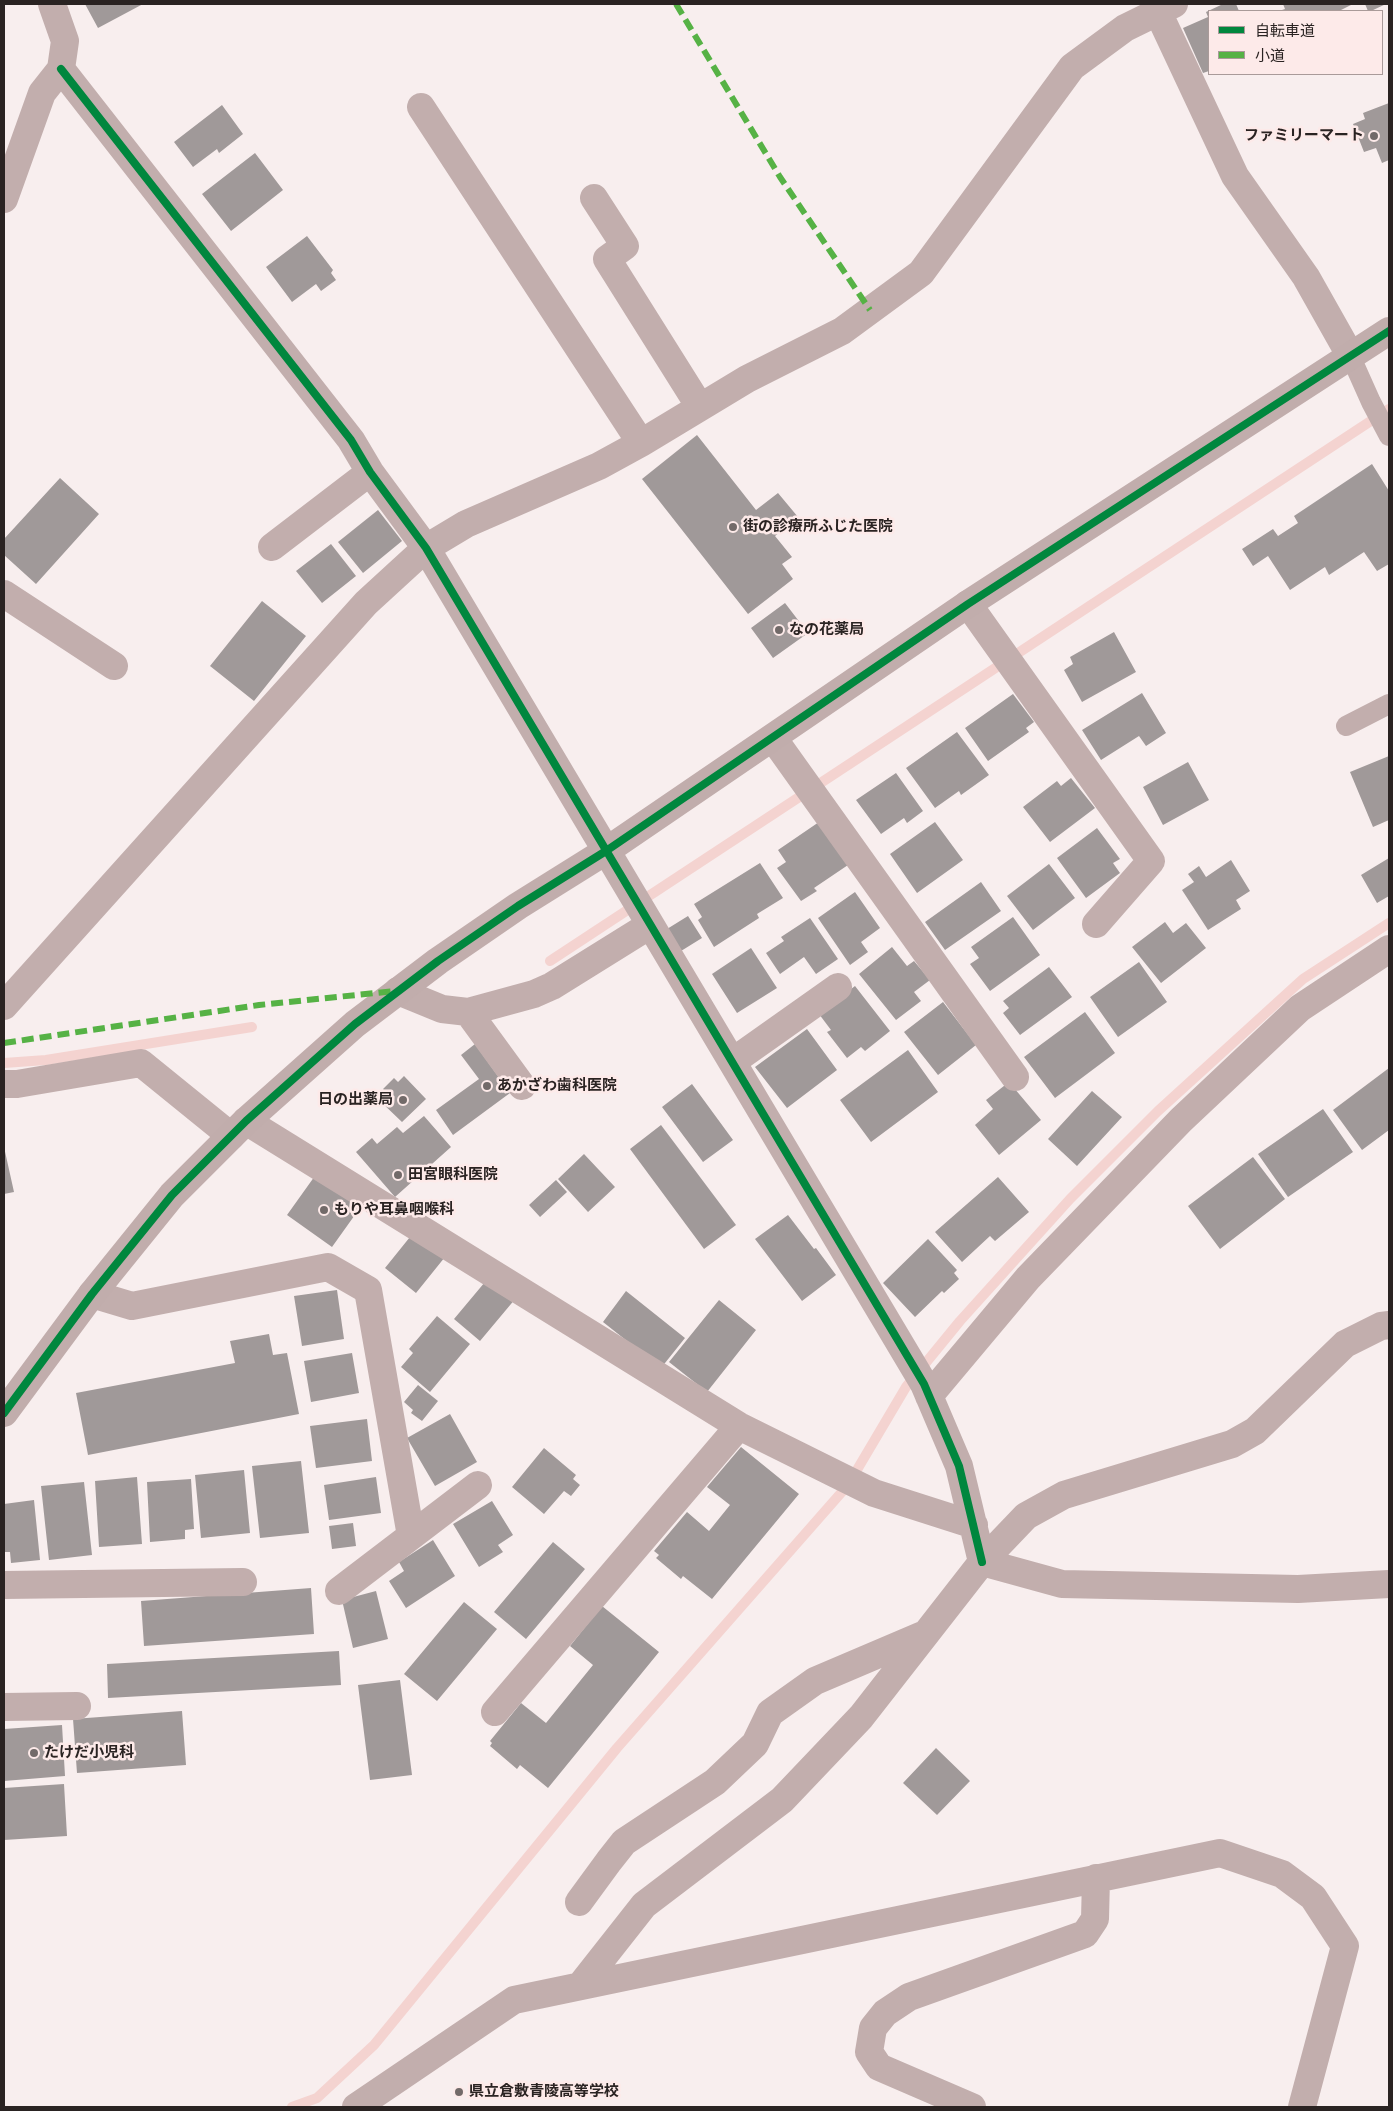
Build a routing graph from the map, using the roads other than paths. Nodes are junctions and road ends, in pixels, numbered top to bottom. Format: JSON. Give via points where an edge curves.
{"nodes":[{"id":1,"x":52,"y":4,"type":"edge"},
{"id":2,"x":1166,"y":8,"type":"edge"},
{"id":3,"x":61,"y":68,"type":"junction"},
{"id":4,"x":421,"y":107,"type":"dead end"},
{"id":5,"x":4,"y":194,"type":"edge"},
{"id":6,"x":594,"y":198,"type":"dead end"},
{"id":7,"x":1389,"y":331,"type":"edge"},
{"id":8,"x":1350,"y":355,"type":"junction"},
{"id":9,"x":700,"y":408,"type":"junction"},
{"id":10,"x":1388,"y":432,"type":"edge"},
{"id":11,"x":641,"y":443,"type":"junction"},
{"id":12,"x":370,"y":472,"type":"junction"},
{"id":13,"x":272,"y":547,"type":"dead end"},
{"id":14,"x":426,"y":548,"type":"junction"},
{"id":15,"x":4,"y":594,"type":"edge"},
{"id":16,"x":968,"y":604,"type":"junction"},
{"id":17,"x":114,"y":666,"type":"dead end"},
{"id":18,"x":1389,"y":704,"type":"edge"},
{"id":19,"x":1346,"y":726,"type":"dead end"},
{"id":20,"x":773,"y":738,"type":"junction"},
{"id":21,"x":606,"y":851,"type":"junction"},
{"id":22,"x":642,"y":912,"type":"junction"},
{"id":23,"x":1096,"y":924,"type":"dead end"},
{"id":24,"x":1389,"y":950,"type":"edge"},
{"id":25,"x":838,"y":987,"type":"dead end"},
{"id":26,"x":398,"y":991,"type":"junction"},
{"id":27,"x":4,"y":1006,"type":"edge"},
{"id":28,"x":468,"y":1012,"type":"junction"},
{"id":29,"x":732,"y":1062,"type":"junction"},
{"id":30,"x":1015,"y":1077,"type":"dead end"},
{"id":31,"x":4,"y":1084,"type":"edge"},
{"id":32,"x":522,"y":1086,"type":"dead end"},
{"id":33,"x":238,"y":1128,"type":"junction"},
{"id":34,"x":92,"y":1294,"type":"junction"},
{"id":35,"x":1389,"y":1325,"type":"edge"},
{"id":36,"x":926,"y":1390,"type":"junction"},
{"id":37,"x":4,"y":1413,"type":"edge"},
{"id":38,"x":739,"y":1426,"type":"junction"},
{"id":39,"x":478,"y":1485,"type":"dead end"},
{"id":40,"x":974,"y":1525,"type":"junction"},
{"id":41,"x":411,"y":1536,"type":"junction"},
{"id":42,"x":982,"y":1562,"type":"junction"},
{"id":43,"x":243,"y":1582,"type":"dead end"},
{"id":44,"x":1389,"y":1584,"type":"edge"},
{"id":45,"x":4,"y":1585,"type":"edge"},
{"id":46,"x":339,"y":1591,"type":"dead end"},
{"id":47,"x":926,"y":1634,"type":"junction"},
{"id":48,"x":77,"y":1706,"type":"dead end"},
{"id":49,"x":4,"y":1707,"type":"edge"},
{"id":50,"x":495,"y":1712,"type":"dead end"},
{"id":51,"x":1096,"y":1878,"type":"junction"},
{"id":52,"x":579,"y":1902,"type":"dead end"},
{"id":53,"x":581,"y":1985,"type":"junction"},
{"id":54,"x":356,"y":2107,"type":"edge"},
{"id":55,"x":972,"y":2107,"type":"edge"},
{"id":56,"x":1302,"y":2107,"type":"edge"}],
"edges":[{"from":1,"to":3,"type":"street","via":[[65,41]]},
{"from":2,"to":8,"type":"street","via":[[1235,176],[1306,277]]},
{"from":2,"to":9,"type":"street","via":[[1125,28],[1072,67],[921,273],[842,331],[747,379]]},
{"from":3,"to":5,"type":"street","via":[[42,93]]},
{"from":3,"to":12,"type":"street","via":[[351,440]]},
{"from":4,"to":11,"type":"street"},
{"from":6,"to":9,"type":"street","via":[[625,246],[607,259]]},
{"from":7,"to":8,"type":"street"},
{"from":8,"to":10,"type":"lane"},
{"from":8,"to":16,"type":"street"},
{"from":9,"to":11,"type":"street"},
{"from":11,"to":14,"type":"street","via":[[599,466],[466,524]]},
{"from":12,"to":13,"type":"street"},
{"from":12,"to":14,"type":"street"},
{"from":14,"to":21,"type":"street"},
{"from":14,"to":27,"type":"street","via":[[366,604]]},
{"from":15,"to":17,"type":"street"},
{"from":16,"to":20,"type":"street"},
{"from":16,"to":23,"type":"street","via":[[1151,861]]},
{"from":18,"to":19,"type":"lane"},
{"from":20,"to":21,"type":"street"},
{"from":20,"to":30,"type":"street"},
{"from":21,"to":22,"type":"street"},
{"from":21,"to":26,"type":"street","via":[[518,906]]},
{"from":22,"to":28,"type":"street","via":[[552,986]]},
{"from":22,"to":29,"type":"street"},
{"from":24,"to":36,"type":"street","via":[[1300,1008],[1180,1120]]},
{"from":25,"to":29,"type":"street"},
{"from":26,"to":28,"type":"street","via":[[442,1009]]},
{"from":26,"to":33,"type":"street","via":[[321,1053]]},
{"from":28,"to":32,"type":"street"},
{"from":29,"to":36,"type":"street"},
{"from":31,"to":33,"type":"street","via":[[141,1063]]},
{"from":33,"to":34,"type":"street","via":[[172,1195]]},
{"from":33,"to":38,"type":"street"},
{"from":34,"to":37,"type":"street"},
{"from":34,"to":41,"type":"street","via":[[132,1306],[328,1267],[368,1290]]},
{"from":35,"to":42,"type":"street","via":[[1345,1344],[1255,1431],[1232,1444],[1064,1495],[1026,1516]]},
{"from":36,"to":40,"type":"street","via":[[959,1466]]},
{"from":38,"to":40,"type":"street","via":[[874,1493]]},
{"from":38,"to":50,"type":"street"},
{"from":39,"to":41,"type":"street"},
{"from":40,"to":42,"type":"street"},
{"from":41,"to":46,"type":"street"},
{"from":42,"to":44,"type":"street","via":[[1062,1584],[1298,1589]]},
{"from":42,"to":47,"type":"street"},
{"from":43,"to":45,"type":"street"},
{"from":47,"to":52,"type":"street","via":[[815,1681],[770,1713],[755,1744],[714,1782],[624,1842]]},
{"from":47,"to":53,"type":"street","via":[[861,1716],[782,1800],[644,1906]]},
{"from":48,"to":49,"type":"street"},
{"from":51,"to":53,"type":"street"},
{"from":51,"to":55,"type":"street","via":[[1095,1919],[1085,1934],[909,1997],[885,2013],[873,2028],[869,2052],[879,2067]]},
{"from":51,"to":56,"type":"street","via":[[1220,1853],[1282,1874],[1312,1897],[1345,1946]]},
{"from":53,"to":54,"type":"street","via":[[514,2000]]}]}
